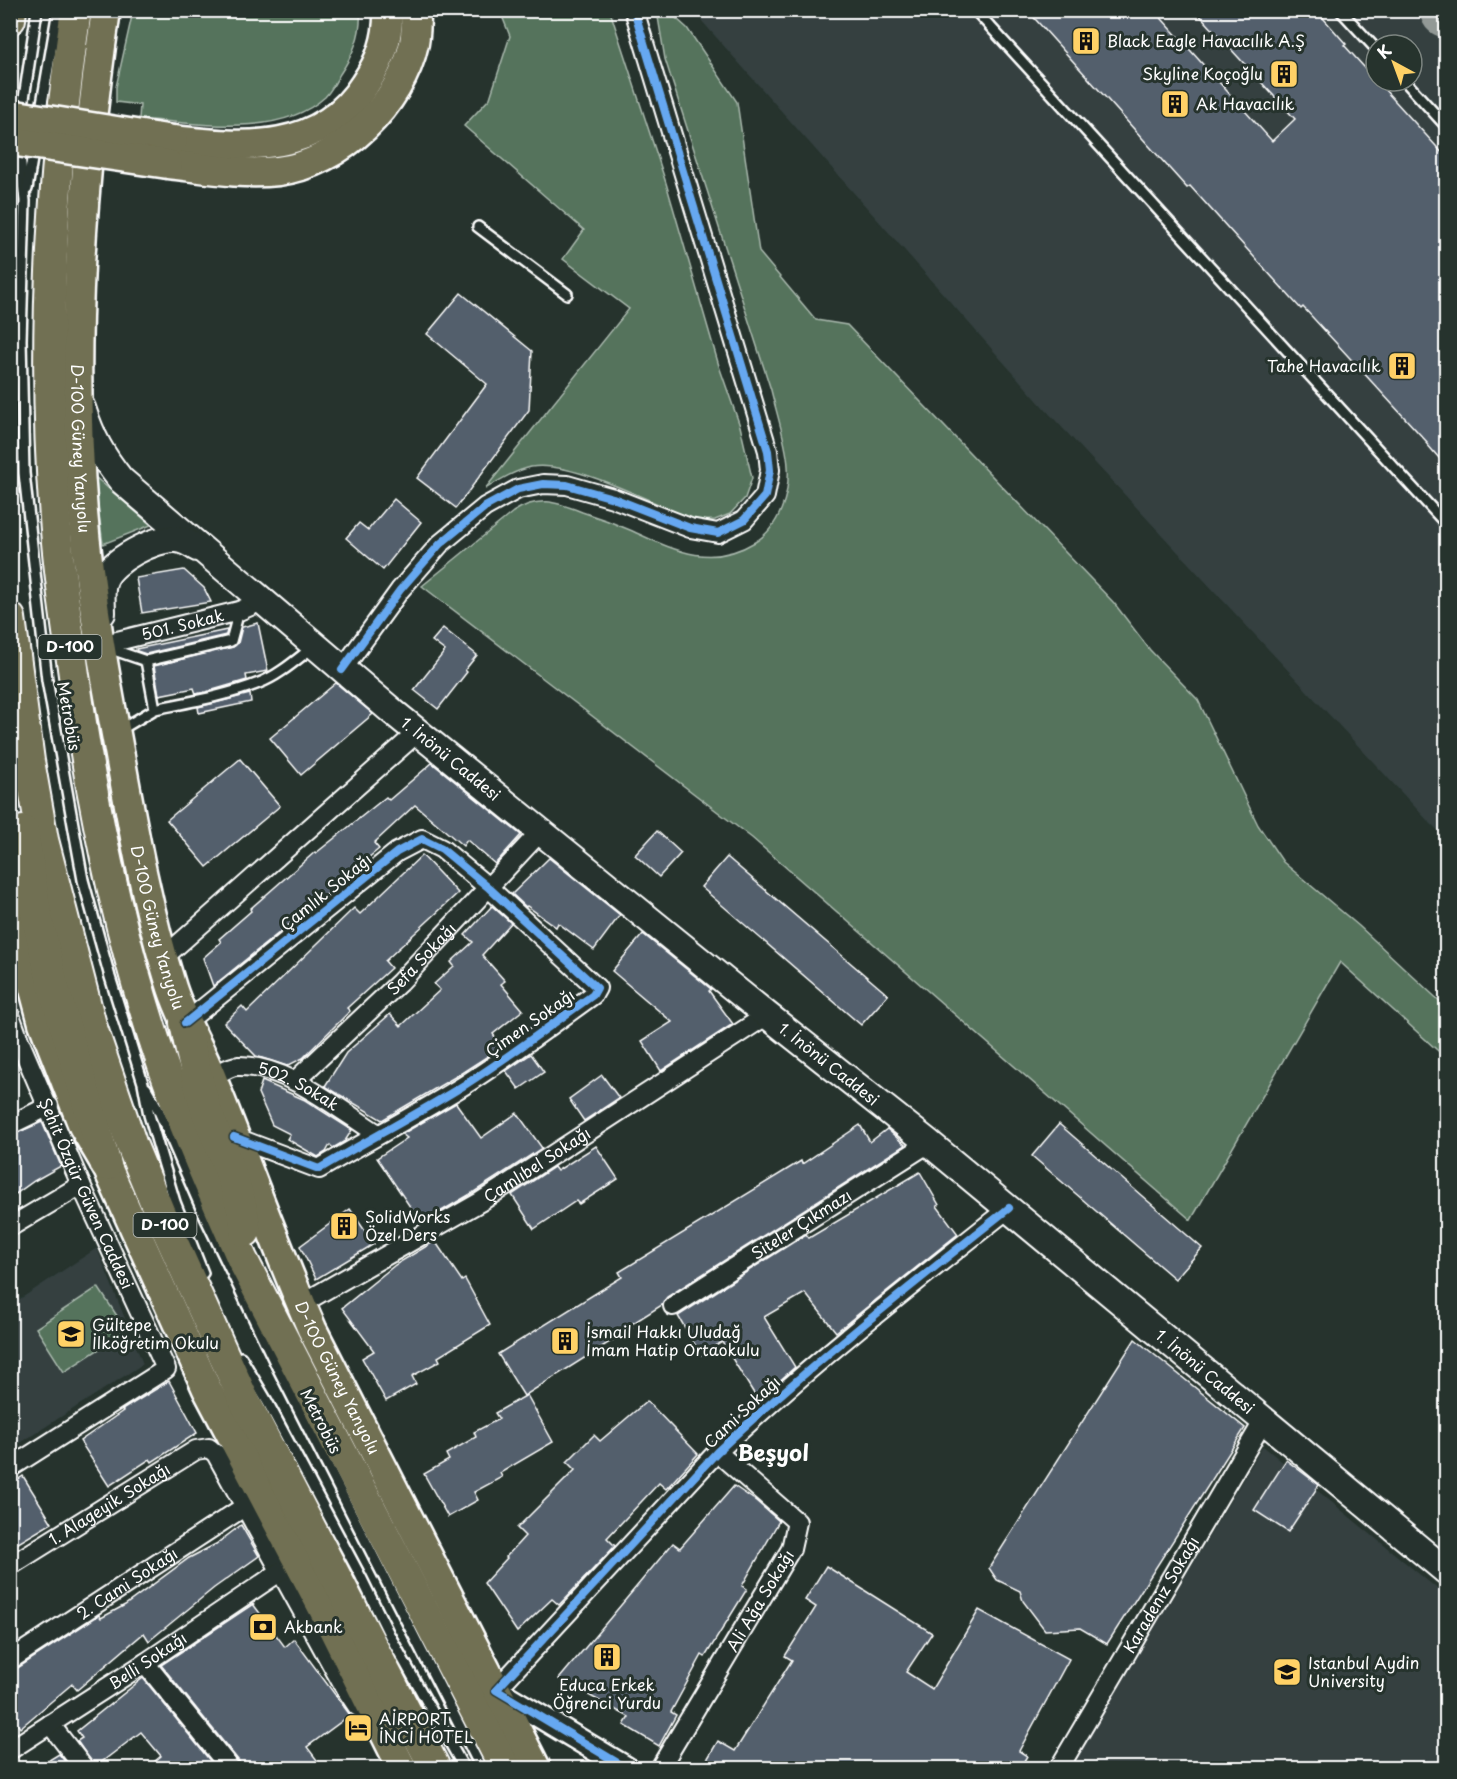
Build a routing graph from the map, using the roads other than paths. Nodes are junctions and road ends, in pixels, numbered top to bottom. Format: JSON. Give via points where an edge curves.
{"nodes":[{"id":1,"x":11,"y":10,"type":"edge"},
{"id":2,"x":37,"y":10,"type":"edge"},
{"id":3,"x":58,"y":10,"type":"edge"},
{"id":4,"x":76,"y":10,"type":"edge"},
{"id":5,"x":106,"y":10,"type":"edge"},
{"id":6,"x":114,"y":10,"type":"edge"},
{"id":7,"x":388,"y":10,"type":"edge"},
{"id":8,"x":416,"y":10,"type":"edge"},
{"id":9,"x":634,"y":10,"type":"edge"},
{"id":10,"x":975,"y":10,"type":"edge"},
{"id":11,"x":1341,"y":10,"type":"edge"},
{"id":12,"x":10,"y":18,"type":"edge"},
{"id":13,"x":1364,"y":36,"type":"edge"},
{"id":14,"x":96,"y":79,"type":"junction"},
{"id":15,"x":1416,"y":93,"type":"edge"},
{"id":16,"x":1446,"y":126,"type":"edge"},
{"id":17,"x":15,"y":129,"type":"edge"},
{"id":18,"x":171,"y":152,"type":"junction"},
{"id":19,"x":25,"y":201,"type":"junction"},
{"id":20,"x":478,"y":227,"type":"dead end"},
{"id":21,"x":567,"y":294,"type":"dead end"},
{"id":22,"x":78,"y":395,"type":"junction"},
{"id":23,"x":1446,"y":524,"type":"edge"},
{"id":24,"x":212,"y":558,"type":"junction"},
{"id":25,"x":251,"y":606,"type":"junction"},
{"id":26,"x":11,"y":638,"type":"edge"},
{"id":27,"x":101,"y":645,"type":"junction"},
{"id":28,"x":315,"y":646,"type":"junction"},
{"id":29,"x":146,"y":661,"type":"junction"},
{"id":30,"x":342,"y":670,"type":"junction"},
{"id":31,"x":155,"y":709,"type":"junction"},
{"id":32,"x":418,"y":732,"type":"junction"},
{"id":33,"x":116,"y":733,"type":"junction"},
{"id":34,"x":10,"y":745,"type":"edge"},
{"id":35,"x":540,"y":832,"type":"junction"},
{"id":36,"x":10,"y":882,"type":"edge"},
{"id":37,"x":489,"y":888,"type":"junction"},
{"id":38,"x":163,"y":958,"type":"junction"},
{"id":39,"x":10,"y":1015,"type":"edge"},
{"id":40,"x":767,"y":1015,"type":"junction"},
{"id":41,"x":185,"y":1023,"type":"junction"},
{"id":42,"x":212,"y":1077,"type":"junction"},
{"id":43,"x":295,"y":1081,"type":"junction"},
{"id":44,"x":143,"y":1083,"type":"junction"},
{"id":45,"x":49,"y":1106,"type":"junction"},
{"id":46,"x":10,"y":1125,"type":"edge"},
{"id":47,"x":378,"y":1134,"type":"junction"},
{"id":48,"x":234,"y":1137,"type":"junction"},
{"id":49,"x":929,"y":1143,"type":"junction"},
{"id":50,"x":106,"y":1165,"type":"junction"},
{"id":51,"x":81,"y":1185,"type":"junction"},
{"id":52,"x":1008,"y":1208,"type":"junction"},
{"id":53,"x":10,"y":1227,"type":"edge"},
{"id":54,"x":242,"y":1259,"type":"junction"},
{"id":55,"x":207,"y":1284,"type":"dead end"},
{"id":56,"x":301,"y":1304,"type":"junction"},
{"id":57,"x":673,"y":1306,"type":"dead end"},
{"id":58,"x":236,"y":1348,"type":"dead end"},
{"id":59,"x":1264,"y":1420,"type":"junction"},
{"id":60,"x":717,"y":1452,"type":"junction"},
{"id":61,"x":10,"y":1468,"type":"edge"},
{"id":62,"x":244,"y":1507,"type":"junction"},
{"id":63,"x":10,"y":1566,"type":"edge"},
{"id":64,"x":281,"y":1570,"type":"junction"},
{"id":65,"x":1446,"y":1571,"type":"edge"},
{"id":66,"x":10,"y":1660,"type":"edge"},
{"id":67,"x":145,"y":1663,"type":"junction"},
{"id":68,"x":496,"y":1690,"type":"junction"},
{"id":69,"x":380,"y":1722,"type":"junction"},
{"id":70,"x":51,"y":1724,"type":"junction"},
{"id":71,"x":10,"y":1750,"type":"edge"},
{"id":72,"x":84,"y":1768,"type":"edge"},
{"id":73,"x":230,"y":1768,"type":"edge"},
{"id":74,"x":402,"y":1768,"type":"edge"},
{"id":75,"x":435,"y":1768,"type":"edge"},
{"id":76,"x":464,"y":1768,"type":"edge"},
{"id":77,"x":481,"y":1768,"type":"edge"},
{"id":78,"x":505,"y":1768,"type":"edge"},
{"id":79,"x":536,"y":1768,"type":"edge"},
{"id":80,"x":626,"y":1768,"type":"edge"},
{"id":81,"x":660,"y":1768,"type":"edge"},
{"id":82,"x":1059,"y":1768,"type":"edge"}],
"edges":[{"from":1,"to":12,"type":"highway"},
{"from":2,"to":17,"type":"lane","name":"Metrobüs"},
{"from":3,"to":19,"type":"lane","name":"Metrobüs"},
{"from":4,"to":54,"type":"highway","number":"D-100","via":[[56,164],[49,320],[57,542],[67,620],[98,822],[139,988],[178,1107]]},
{"from":5,"to":14,"type":"main road","name":"D-100 Güney Yanyolu"},
{"from":6,"to":14,"type":"main road"},
{"from":7,"to":18,"type":"main road","via":[[385,45],[377,65],[342,112],[320,127],[293,139]]},
{"from":8,"to":18,"type":"main road","via":[[414,43],[394,89],[360,133],[333,151],[281,171],[253,173]]},
{"from":9,"to":30,"type":"street","via":[[768,451],[770,470],[765,496],[744,520],[718,533],[690,528],[567,485],[518,489],[485,507],[440,544],[400,590]]},
{"from":10,"to":23,"type":"lane"},
{"from":11,"to":13,"type":"lane"},
{"from":14,"to":22,"type":"main road","name":"D-100 Güney Yanyolu","via":[[78,293]]},
{"from":15,"to":16,"type":"lane"},
{"from":17,"to":18,"type":"main road","bridge":true},
{"from":17,"to":19,"type":"lane","name":"Metrobüs"},
{"from":19,"to":44,"type":"lane","name":"Metrobüs","via":[[21,339],[24,473],[47,680],[83,880]]},
{"from":20,"to":21,"type":"lane"},
{"from":22,"to":24,"type":"main road","via":[[92,436],[107,463],[121,480]]},
{"from":22,"to":27,"type":"main road","name":"D-100 Güney Yanyolu","via":[[83,513]]},
{"from":24,"to":25,"type":"main road","name":"1. İnönü Caddesi"},
{"from":24,"to":27,"type":"main road","via":[[178,538],[151,544],[120,560],[104,579]]},
{"from":25,"to":27,"type":"street","name":"501. Sokak"},
{"from":25,"to":28,"type":"main road","name":"1. İnönü Caddesi"},
{"from":25,"to":29,"type":"lane","via":[[231,641]]},
{"from":26,"to":75,"type":"highway","number":"D-100","via":[[28,761],[44,840],[91,1025],[132,1146],[243,1398]]},
{"from":27,"to":29,"type":"lane"},
{"from":27,"to":33,"type":"main road","name":"D-100 Güney Yanyolu"},
{"from":28,"to":30,"type":"main road","name":"1. İnönü Caddesi"},
{"from":28,"to":31,"type":"lane","via":[[260,683]]},
{"from":29,"to":31,"type":"lane"},
{"from":30,"to":32,"type":"main road","name":"1. İnönü Caddesi"},
{"from":31,"to":33,"type":"lane"},
{"from":32,"to":35,"type":"main road","name":"1. İnönü Caddesi"},
{"from":32,"to":38,"type":"street"},
{"from":33,"to":38,"type":"main road","name":"D-100 Güney Yanyolu"},
{"from":34,"to":50,"type":"highway","via":[[37,918]]},
{"from":35,"to":37,"type":"street","name":"Sefa Sokağı"},
{"from":35,"to":40,"type":"main road","name":"1. İnönü Caddesi"},
{"from":36,"to":50,"type":"main road","via":[[43,1023],[83,1126]]},
{"from":37,"to":41,"type":"street","name":"Çamlık Sokağı","via":[[442,849],[422,839],[397,852]]},
{"from":37,"to":43,"type":"street","name":"Sefa Sokağı","via":[[400,981]]},
{"from":37,"to":47,"type":"street","name":"Çimen Sokağı","via":[[597,988],[593,995],[468,1083]]},
{"from":38,"to":41,"type":"main road","name":"D-100 Güney Yanyolu"},
{"from":39,"to":45,"type":"street","name":"Şehit Özgür Güven Caddesi"},
{"from":40,"to":49,"type":"main road","name":"1. İnönü Caddesi"},
{"from":40,"to":56,"type":"street","name":"Çamlıbel Sokağı","via":[[480,1202]]},
{"from":41,"to":42,"type":"main road","name":"D-100 Güney Yanyolu"},
{"from":41,"to":54,"type":"highway","via":[[193,1065],[246,1225]]},
{"from":42,"to":43,"type":"street","name":"502. Sokak","via":[[235,1066]]},
{"from":42,"to":48,"type":"main road","name":"D-100 Güney Yanyolu"},
{"from":43,"to":47,"type":"street","name":"502. Sokak"},
{"from":44,"to":55,"type":"lane","name":"Metrobüs","via":[[172,1191]]},
{"from":44,"to":77,"type":"lane","name":"Metrobüs","via":[[278,1369]]},
{"from":45,"to":46,"type":"street"},
{"from":45,"to":51,"type":"street","name":"Şehit Özgür Güven Caddesi"},
{"from":47,"to":48,"type":"street","via":[[319,1169]]},
{"from":48,"to":56,"type":"main road","name":"D-100 Güney Yanyolu"},
{"from":49,"to":52,"type":"main road","name":"1. İnönü Caddesi"},
{"from":49,"to":57,"type":"street","name":"Siteler Çıkmazı"},
{"from":50,"to":69,"type":"main road","via":[[207,1389]]},
{"from":51,"to":53,"type":"street"},
{"from":51,"to":61,"type":"street","name":"Şehit Özgür Güven Caddesi","via":[[166,1369]]},
{"from":52,"to":59,"type":"main road","name":"1. İnönü Caddesi"},
{"from":52,"to":60,"type":"street","name":"Cami Sokağı","via":[[831,1350]]},
{"from":54,"to":78,"type":"highway","number":"D-100"},
{"from":56,"to":68,"type":"main road","name":"D-100 Güney Yanyolu"},
{"from":58,"to":76,"type":"lane"},
{"from":59,"to":65,"type":"main road","name":"1. İnönü Caddesi"},
{"from":59,"to":82,"type":"street","name":"Karadeniz Sokağı"},
{"from":60,"to":68,"type":"street","name":"Cami Sokağı"},
{"from":60,"to":81,"type":"street","name":"Ali Ağa Sokağı","via":[[797,1521],[791,1549]]},
{"from":62,"to":63,"type":"street","name":"1. Alageyik Sokağı","via":[[216,1454],[210,1448],[196,1450]]},
{"from":62,"to":64,"type":"street"},
{"from":62,"to":66,"type":"street","name":"2. Cami Sokağı"},
{"from":64,"to":67,"type":"street","name":"Belli Sokağı"},
{"from":64,"to":69,"type":"street","via":[[343,1685],[357,1706]]},
{"from":67,"to":70,"type":"street","name":"Belli Sokağı"},
{"from":67,"to":73,"type":"street"},
{"from":68,"to":79,"type":"main road","name":"D-100 Güney Yanyolu"},
{"from":68,"to":80,"type":"street"},
{"from":69,"to":74,"type":"main road"},
{"from":70,"to":71,"type":"street","name":"Belli Sokağı"},
{"from":70,"to":72,"type":"street"}]}
